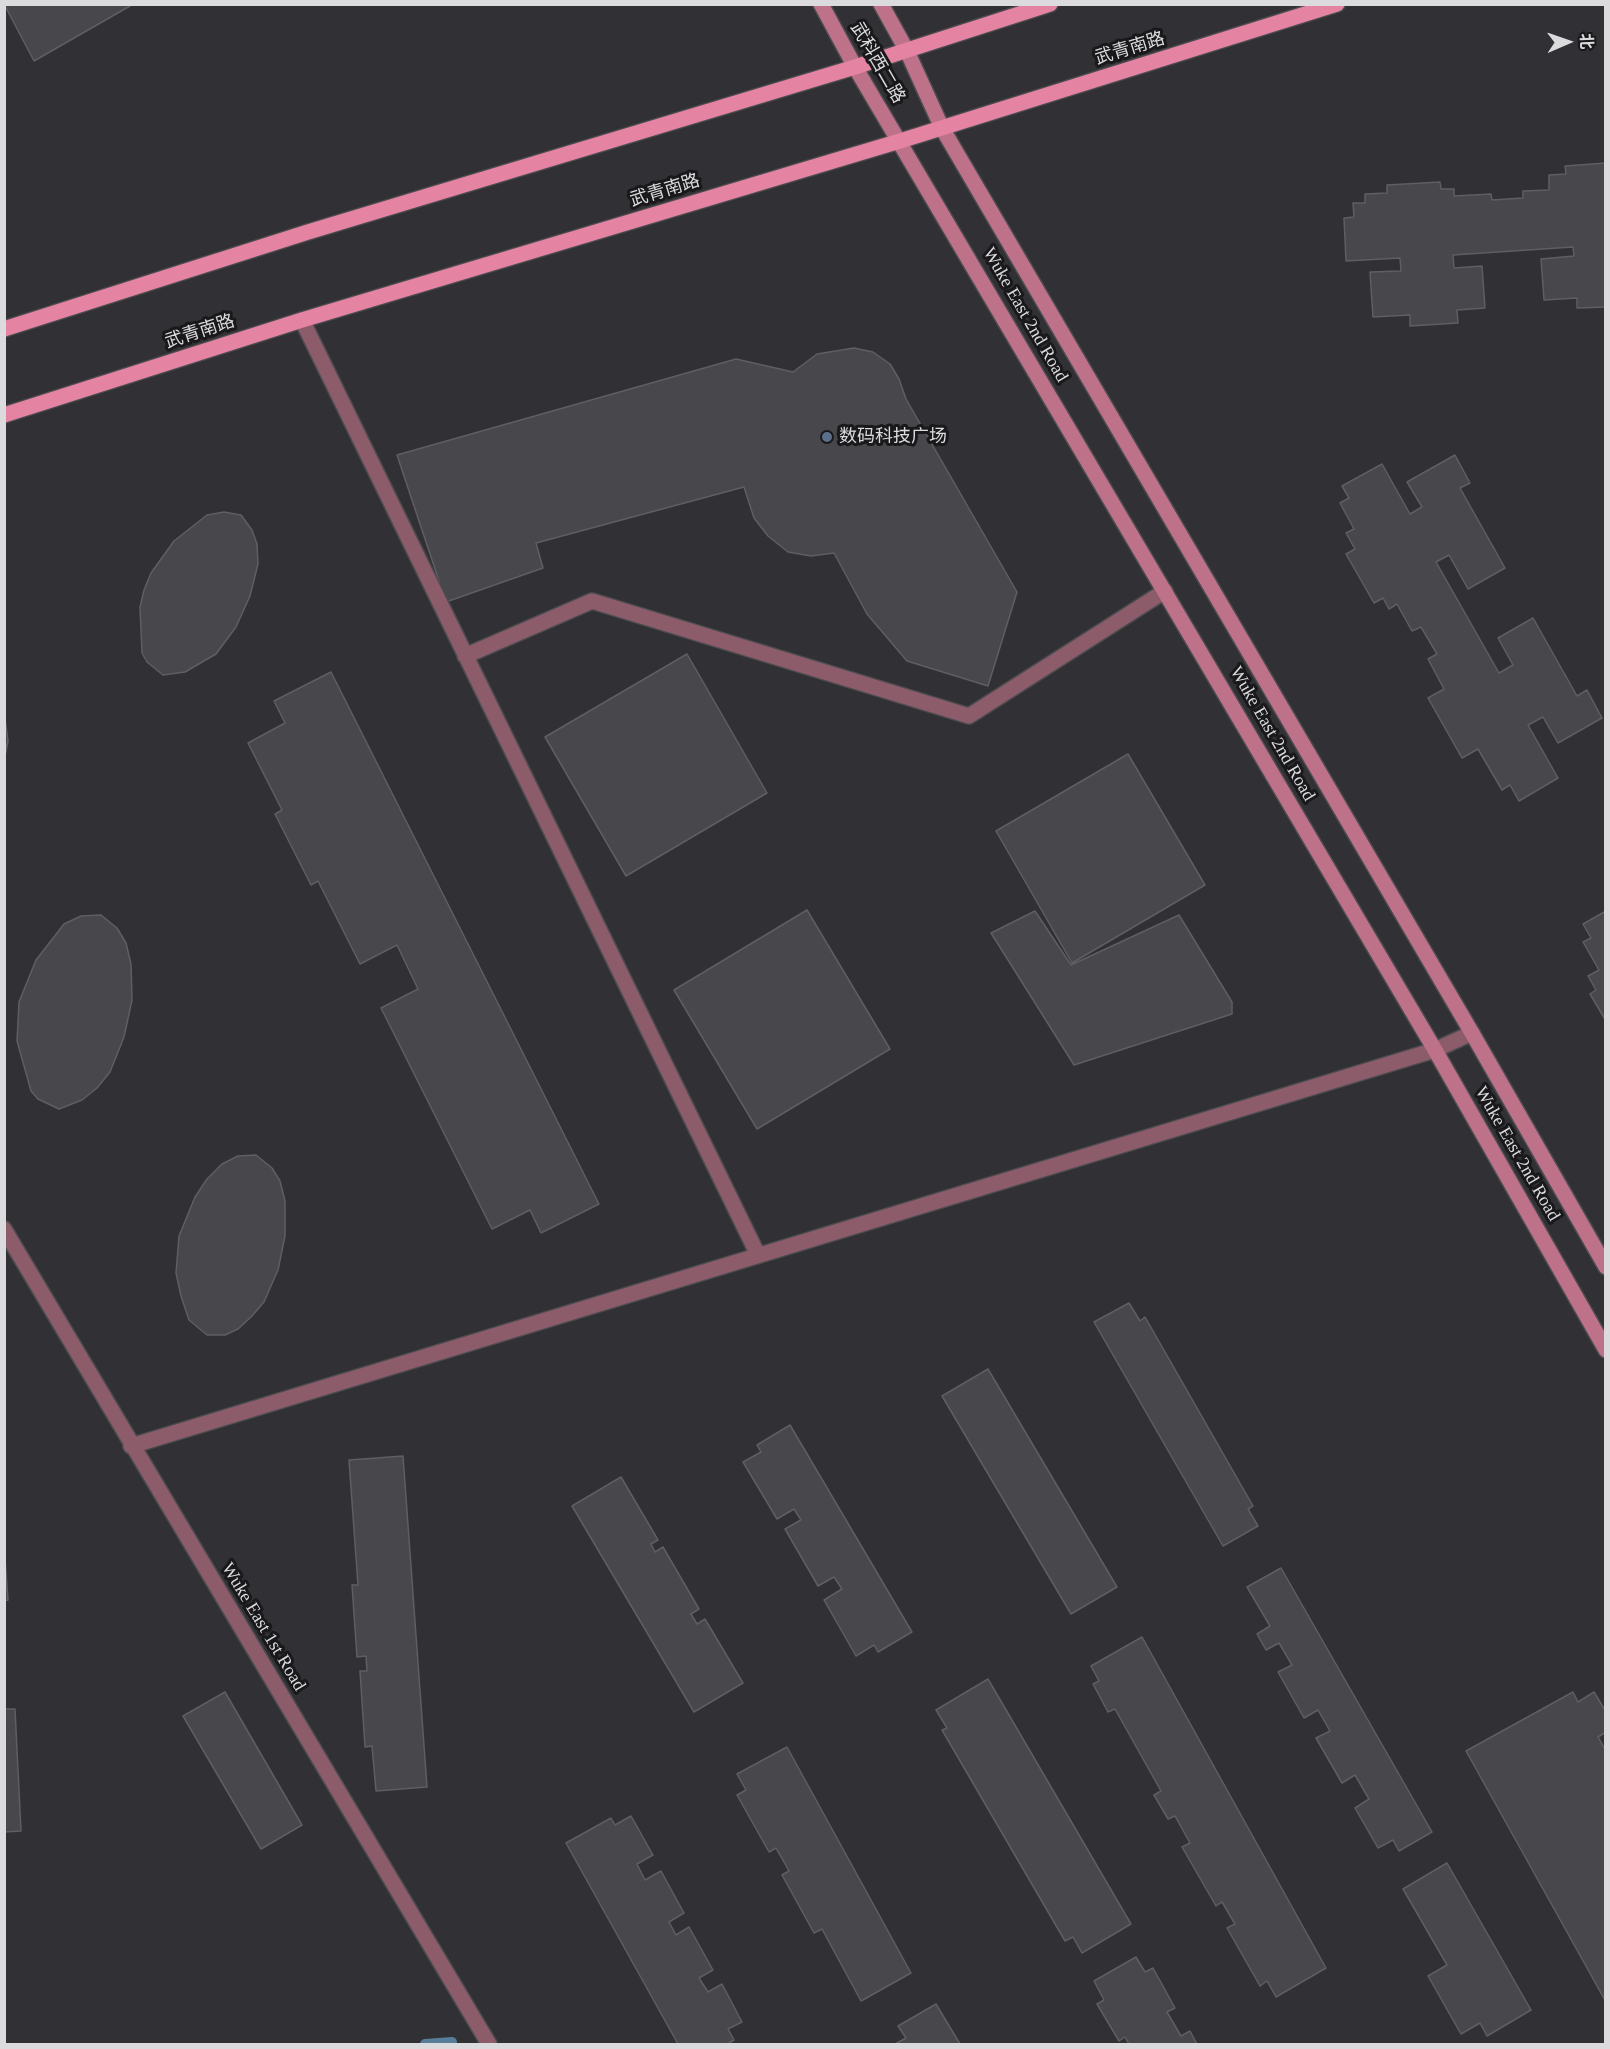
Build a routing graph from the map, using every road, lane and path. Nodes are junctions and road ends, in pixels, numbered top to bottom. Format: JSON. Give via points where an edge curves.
{"nodes":[{"id":1,"x":821,"y":4,"type":"edge"},
{"id":2,"x":881,"y":4,"type":"edge"},
{"id":3,"x":1050,"y":4,"type":"edge"},
{"id":4,"x":1337,"y":4,"type":"edge"},
{"id":5,"x":907,"y":51,"type":"junction"},
{"id":6,"x":855,"y":67,"type":"junction"},
{"id":7,"x":942,"y":128,"type":"junction"},
{"id":8,"x":900,"y":141,"type":"junction"},
{"id":9,"x":302,"y":320,"type":"junction"},
{"id":10,"x":4,"y":330,"type":"edge"},
{"id":11,"x":4,"y":415,"type":"edge"},
{"id":12,"x":1165,"y":591,"type":"junction"},
{"id":13,"x":465,"y":656,"type":"junction"},
{"id":14,"x":1472,"y":1034,"type":"junction"},
{"id":15,"x":1435,"y":1050,"type":"junction"},
{"id":16,"x":4,"y":1229,"type":"edge"},
{"id":17,"x":758,"y":1255,"type":"junction"},
{"id":18,"x":1605,"y":1267,"type":"edge"},
{"id":19,"x":1605,"y":1350,"type":"edge"},
{"id":20,"x":131,"y":1446,"type":"junction"},
{"id":21,"x":489,"y":2044,"type":"edge"}],
"edges":[{"from":1,"to":6,"type":"street","name":"武科西二路"},
{"from":2,"to":5,"type":"street","name":"武科西二路"},
{"from":3,"to":5,"type":"main road"},
{"from":4,"to":7,"type":"main road","name":"武青南路"},
{"from":5,"to":6,"type":"main road"},
{"from":5,"to":7,"type":"street","name":"武科西二路"},
{"from":6,"to":8,"type":"street","name":"武科西二路"},
{"from":6,"to":10,"type":"main road","via":[[308,232]]},
{"from":7,"to":8,"type":"main road","name":"武青南路"},
{"from":7,"to":14,"type":"street","name":"Wuke East 2nd Road"},
{"from":8,"to":9,"type":"main road","name":"武青南路"},
{"from":8,"to":12,"type":"street","name":"Wuke East 2nd Road"},
{"from":9,"to":11,"type":"main road","name":"武青南路"},
{"from":9,"to":13,"type":"street"},
{"from":12,"to":13,"type":"street","via":[[969,716],[592,601]]},
{"from":12,"to":15,"type":"street","name":"Wuke East 2nd Road"},
{"from":13,"to":17,"type":"street"},
{"from":14,"to":15,"type":"street"},
{"from":14,"to":18,"type":"street","name":"Wuke East 2nd Road"},
{"from":15,"to":17,"type":"street"},
{"from":15,"to":19,"type":"street","name":"Wuke East 2nd Road"},
{"from":16,"to":20,"type":"street","name":"Wuke East 1st Road"},
{"from":17,"to":20,"type":"street"},
{"from":20,"to":21,"type":"street","name":"Wuke East 1st Road"}]}
